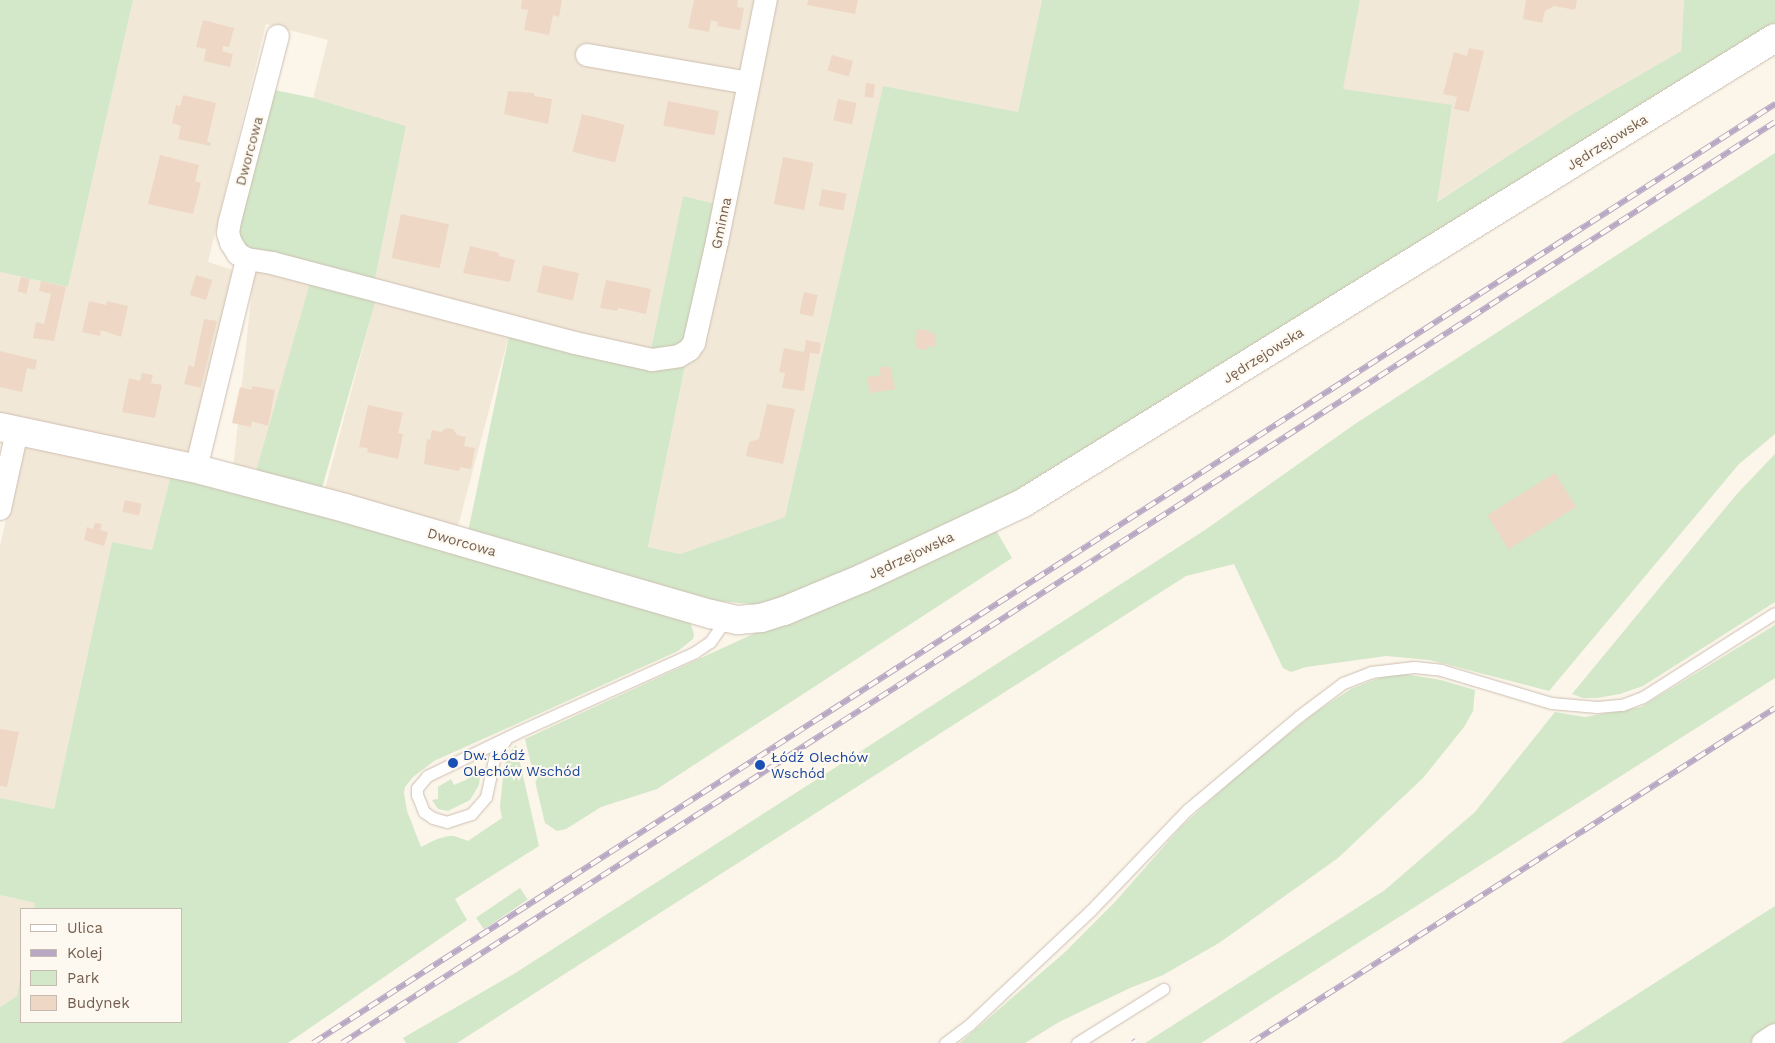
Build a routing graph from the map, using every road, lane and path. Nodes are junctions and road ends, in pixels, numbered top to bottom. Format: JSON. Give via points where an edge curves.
{"nodes":[{"id":1,"x":766,"y":0,"type":"edge"},
{"id":2,"x":278,"y":36,"type":"dead end"},
{"id":3,"x":1775,"y":38,"type":"edge"},
{"id":4,"x":587,"y":54,"type":"dead end"},
{"id":5,"x":749,"y":83,"type":"junction"},
{"id":6,"x":247,"y":259,"type":"junction"},
{"id":7,"x":9,"y":429,"type":"edge"},
{"id":8,"x":196,"y":469,"type":"junction"},
{"id":9,"x":0,"y":509,"type":"edge"},
{"id":10,"x":1775,"y":613,"type":"edge"},
{"id":11,"x":728,"y":618,"type":"junction"},
{"id":12,"x":506,"y":739,"type":"junction"},
{"id":13,"x":1163,"y":989,"type":"dead end"},
{"id":14,"x":1775,"y":1035,"type":"edge"},
{"id":15,"x":946,"y":1043,"type":"edge"},
{"id":16,"x":1077,"y":1043,"type":"edge"},
{"id":17,"x":1763,"y":1043,"type":"edge"}],
"edges":[{"from":1,"to":5,"type":"street","name":"Gminna"},
{"from":2,"to":6,"type":"street","name":"Dworcowa","via":[[228,233],[238,254]]},
{"from":3,"to":11,"type":"street","name":"Jędrzejowska","via":[[1024,503],[784,611],[751,620]]},
{"from":4,"to":5,"type":"street"},
{"from":5,"to":6,"type":"street","name":"Gminna","via":[[718,242],[694,343],[679,356],[652,360],[574,343]]},
{"from":6,"to":8,"type":"street"},
{"from":7,"to":8,"type":"street","name":"Dworcowa"},
{"from":7,"to":9,"type":"street","name":"Dworcowa"},
{"from":8,"to":11,"type":"street","name":"Dworcowa","via":[[346,508]]},
{"from":10,"to":15,"type":"lane","via":[[1643,697],[1622,704],[1597,707],[1551,703],[1441,670],[1414,667],[1371,672],[1343,683],[1298,716],[1187,810],[1091,910]]},
{"from":11,"to":12,"type":"lane","via":[[710,642],[695,652]]},
{"from":12,"to":12,"type":"lane","via":[[495,755],[486,797],[471,814],[447,822],[424,812],[416,795],[427,776]]},
{"from":13,"to":16,"type":"lane"},
{"from":14,"to":17,"type":"street"}]}
